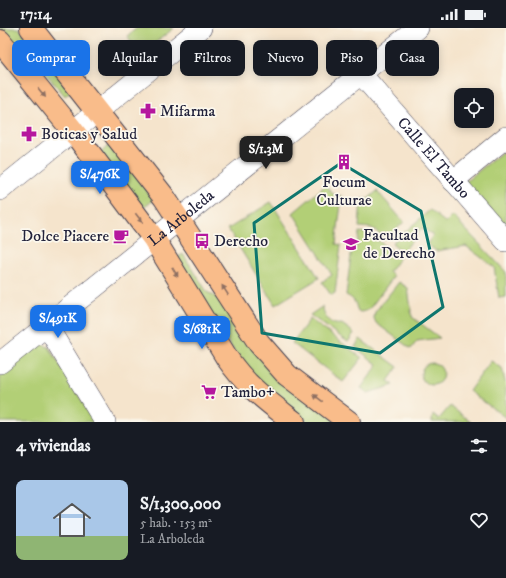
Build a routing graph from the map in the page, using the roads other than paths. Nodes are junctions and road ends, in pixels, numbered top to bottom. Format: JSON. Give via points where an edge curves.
{"nodes":[{"id":1,"x":31,"y":28,"type":"edge"},
{"id":2,"x":200,"y":28,"type":"edge"},
{"id":3,"x":418,"y":28,"type":"edge"},
{"id":4,"x":0,"y":41,"type":"edge"},
{"id":5,"x":377,"y":61,"type":"edge"},
{"id":6,"x":358,"y":76,"type":"edge"},
{"id":7,"x":363,"y":76,"type":"edge"},
{"id":8,"x":98,"y":112,"type":"junction"},
{"id":9,"x":73,"y":131,"type":"junction"},
{"id":10,"x":506,"y":138,"type":"edge"},
{"id":11,"x":453,"y":181,"type":"junction"},
{"id":12,"x":0,"y":190,"type":"edge"},
{"id":13,"x":179,"y":219,"type":"junction"},
{"id":14,"x":154,"y":239,"type":"junction"},
{"id":15,"x":506,"y":241,"type":"edge"},
{"id":16,"x":47,"y":326,"type":"junction"},
{"id":17,"x":0,"y":363,"type":"edge"},
{"id":18,"x":105,"y":422,"type":"edge"},
{"id":19,"x":294,"y":422,"type":"edge"},
{"id":20,"x":349,"y":422,"type":"edge"}],
"edges":[{"from":1,"to":8,"type":"main road"},
{"from":2,"to":8,"type":"street"},
{"from":3,"to":5,"type":"street","name":"La Arboleda"},
{"from":4,"to":9,"type":"main road","one_way":true},
{"from":6,"to":13,"type":"street","name":"La Arboleda"},
{"from":7,"to":11,"type":"street","name":"Calle El Tambo"},
{"from":8,"to":9,"type":"street"},
{"from":8,"to":13,"type":"main road"},
{"from":9,"to":12,"type":"street"},
{"from":9,"to":14,"type":"main road","one_way":true},
{"from":10,"to":11,"type":"street"},
{"from":11,"to":15,"type":"street","name":"Calle El Tambo"},
{"from":13,"to":14,"type":"street","name":"La Arboleda"},
{"from":20,"to":13,"type":"main road","one_way":true,"via":[[287,375],[259,343]]},
{"from":14,"to":16,"type":"street","name":"La Arboleda"},
{"from":14,"to":19,"type":"main road","one_way":true,"via":[[239,376]]},
{"from":16,"to":17,"type":"street","name":"La Arboleda"},
{"from":16,"to":18,"type":"street"}]}
